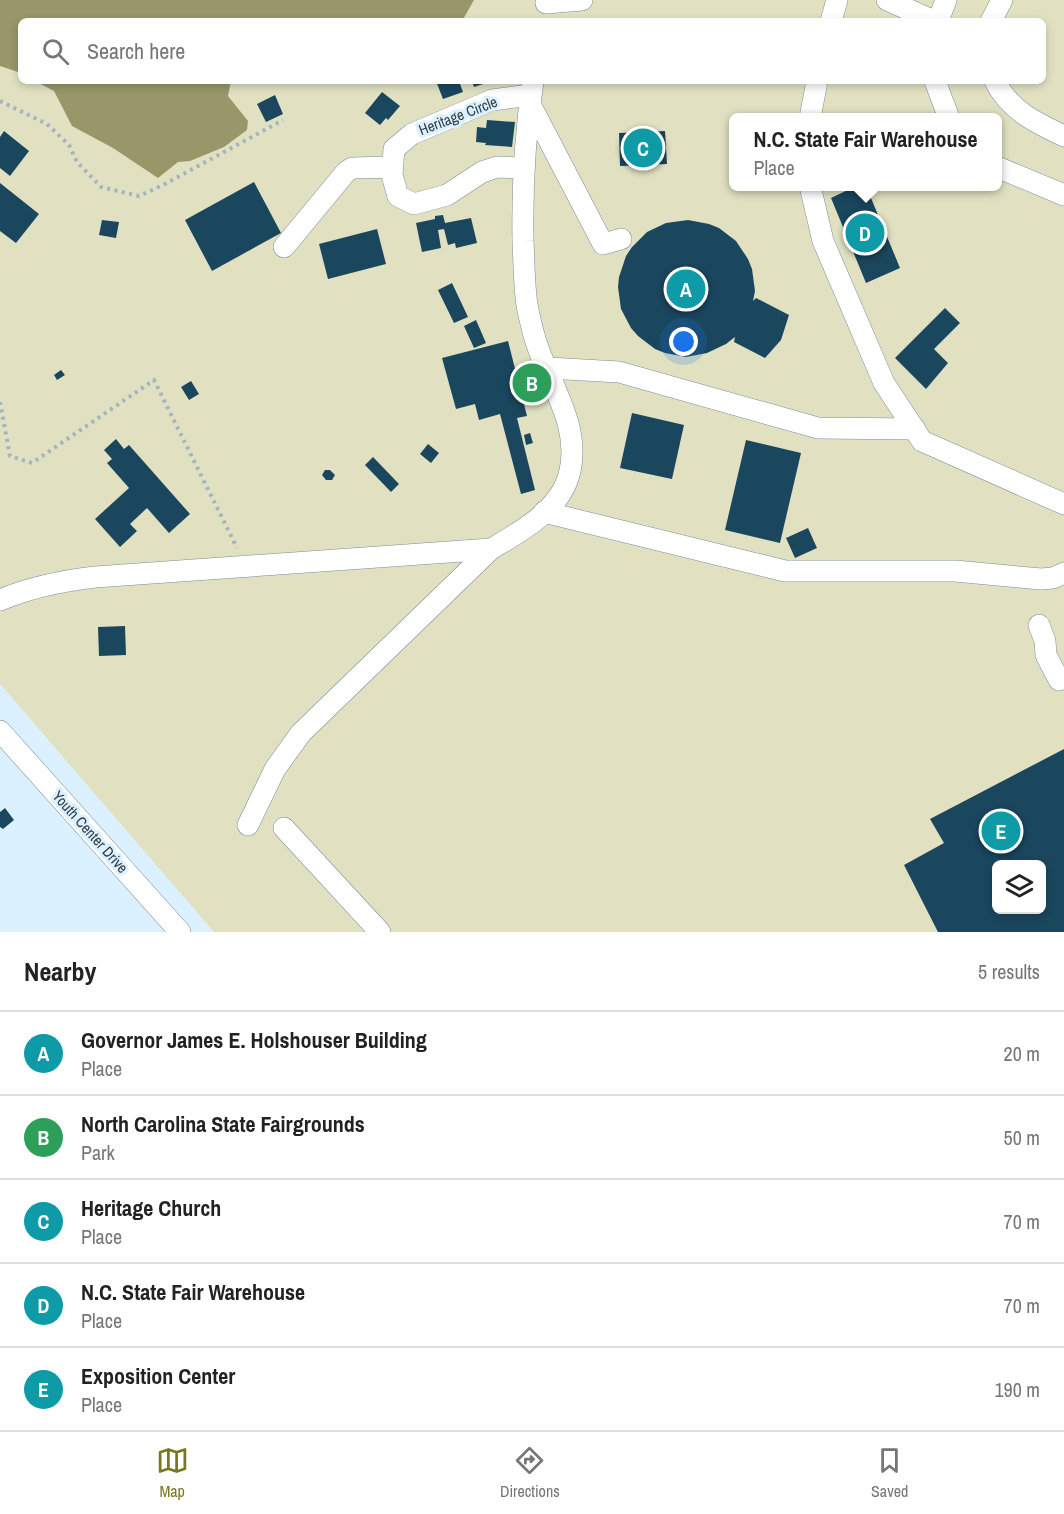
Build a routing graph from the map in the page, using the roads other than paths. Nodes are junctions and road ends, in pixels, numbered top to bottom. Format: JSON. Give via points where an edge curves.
{"nodes":[{"id":1,"x":582,"y":0,"type":"edge"},
{"id":2,"x":837,"y":0,"type":"edge"},
{"id":3,"x":887,"y":0,"type":"edge"},
{"id":4,"x":946,"y":0,"type":"edge"},
{"id":5,"x":1002,"y":0,"type":"edge"},
{"id":6,"x":545,"y":8,"type":"edge"},
{"id":7,"x":832,"y":18,"type":"edge"},
{"id":8,"x":929,"y":18,"type":"edge"},
{"id":9,"x":937,"y":18,"type":"edge"},
{"id":10,"x":993,"y":18,"type":"edge"},
{"id":11,"x":816,"y":84,"type":"edge"},
{"id":12,"x":936,"y":84,"type":"edge"},
{"id":13,"x":996,"y":84,"type":"edge"},
{"id":14,"x":531,"y":93,"type":"edge"},
{"id":15,"x":811,"y":113,"type":"edge"},
{"id":16,"x":947,"y":113,"type":"edge"},
{"id":17,"x":1064,"y":136,"type":"edge"},
{"id":18,"x":392,"y":167,"type":"junction"},
{"id":19,"x":523,"y":168,"type":"junction"},
{"id":20,"x":1002,"y":169,"type":"edge"},
{"id":21,"x":811,"y":191,"type":"edge"},
{"id":22,"x":1064,"y":195,"type":"edge"},
{"id":23,"x":621,"y":239,"type":"dead end"},
{"id":24,"x":284,"y":247,"type":"dead end"},
{"id":25,"x":548,"y":368,"type":"junction"},
{"id":26,"x":915,"y":429,"type":"junction"},
{"id":27,"x":1064,"y":504,"type":"edge"},
{"id":28,"x":544,"y":512,"type":"junction"},
{"id":29,"x":491,"y":549,"type":"junction"},
{"id":30,"x":1064,"y":573,"type":"edge"},
{"id":31,"x":0,"y":600,"type":"edge"},
{"id":32,"x":1039,"y":625,"type":"dead end"},
{"id":33,"x":1059,"y":680,"type":"dead end"},
{"id":34,"x":0,"y":731,"type":"edge"},
{"id":35,"x":248,"y":825,"type":"dead end"},
{"id":36,"x":284,"y":828,"type":"dead end"},
{"id":37,"x":180,"y":932,"type":"edge"},
{"id":38,"x":380,"y":932,"type":"edge"}],
"edges":[{"from":1,"to":6,"type":"street"},
{"from":2,"to":7,"type":"street"},
{"from":3,"to":8,"type":"street"},
{"from":4,"to":9,"type":"street"},
{"from":5,"to":10,"type":"street"},
{"from":11,"to":15,"type":"street"},
{"from":12,"to":16,"type":"street"},
{"from":13,"to":17,"type":"street","via":[[1018,111]]},
{"from":14,"to":18,"type":"street","name":"Heritage Circle","via":[[492,100],[412,134],[394,149]]},
{"from":14,"to":19,"type":"street"},
{"from":14,"to":23,"type":"street","via":[[603,244]]},
{"from":18,"to":19,"type":"street","via":[[398,196],[414,204],[447,195],[497,167]]},
{"from":18,"to":24,"type":"street","via":[[352,168],[346,172]]},
{"from":19,"to":25,"type":"street","via":[[527,303],[540,354]]},
{"from":20,"to":22,"type":"street"},
{"from":21,"to":26,"type":"street","via":[[823,241],[884,383]]},
{"from":25,"to":26,"type":"street","via":[[619,372],[818,428]]},
{"from":25,"to":28,"type":"street","via":[[566,414],[572,461],[563,488]]},
{"from":26,"to":27,"type":"street","via":[[922,441]]},
{"from":28,"to":29,"type":"street"},
{"from":28,"to":30,"type":"street","via":[[785,571],[955,571],[1041,579]]},
{"from":29,"to":31,"type":"street","via":[[94,577],[28,589]]},
{"from":29,"to":35,"type":"street","via":[[301,733],[275,769]]},
{"from":32,"to":33,"type":"street","via":[[1046,655]]},
{"from":34,"to":37,"type":"street","name":"Youth Center Drive"},
{"from":36,"to":38,"type":"street"}]}
